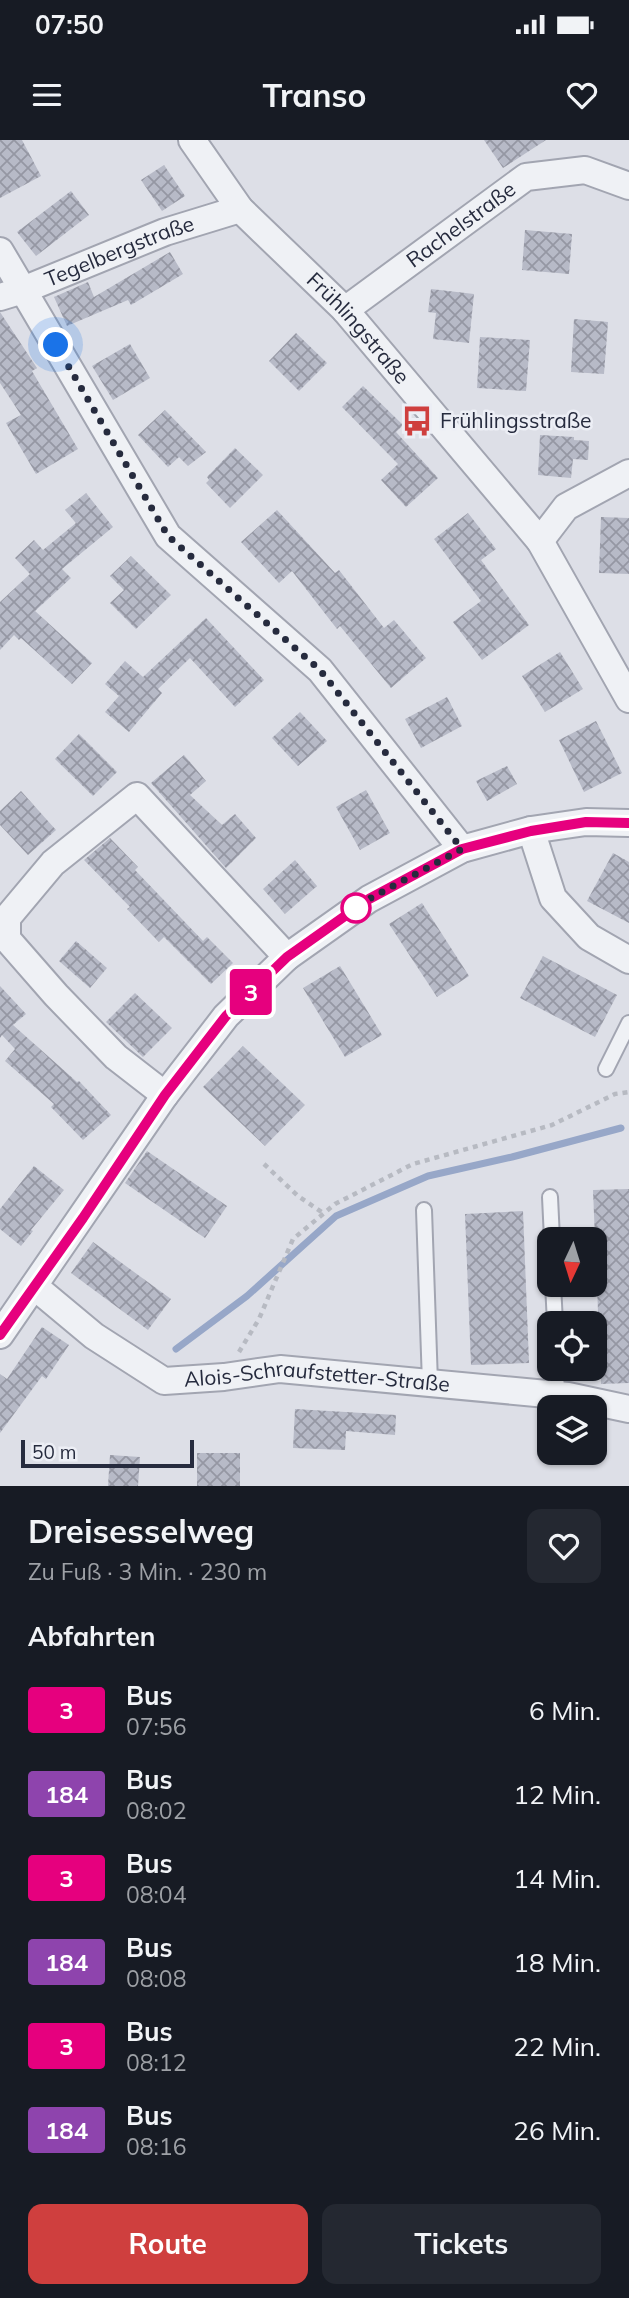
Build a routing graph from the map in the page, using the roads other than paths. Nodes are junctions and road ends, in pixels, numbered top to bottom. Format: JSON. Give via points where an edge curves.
{"nodes":[{"id":1,"x":192,"y":140,"type":"edge"},
{"id":2,"x":629,"y":186,"type":"edge"},
{"id":3,"x":240,"y":209,"type":"junction"},
{"id":4,"x":0,"y":251,"type":"edge"},
{"id":5,"x":12,"y":294,"type":"edge"},
{"id":6,"x":345,"y":310,"type":"junction"},
{"id":7,"x":629,"y":473,"type":"edge"},
{"id":8,"x":540,"y":541,"type":"junction"},
{"id":9,"x":629,"y":699,"type":"edge"},
{"id":10,"x":629,"y":823,"type":"edge"},
{"id":11,"x":531,"y":831,"type":"junction"},
{"id":12,"x":462,"y":849,"type":"junction"},
{"id":13,"x":287,"y":957,"type":"junction"},
{"id":14,"x":629,"y":960,"type":"edge"},
{"id":15,"x":629,"y":1023,"type":"edge"},
{"id":16,"x":606,"y":1069,"type":"dead end"},
{"id":17,"x":165,"y":1095,"type":"junction"},
{"id":18,"x":550,"y":1197,"type":"dead end"},
{"id":19,"x":424,"y":1210,"type":"dead end"},
{"id":20,"x":551,"y":1227,"type":"edge"},
{"id":21,"x":34,"y":1286,"type":"junction"},
{"id":22,"x":0,"y":1335,"type":"edge"},
{"id":23,"x":430,"y":1383,"type":"junction"},
{"id":24,"x":547,"y":1395,"type":"edge"},
{"id":25,"x":607,"y":1405,"type":"edge"},
{"id":26,"x":629,"y":1409,"type":"edge"}],
"edges":[{"from":1,"to":3,"type":"street","name":"Frühlingstraße"},
{"from":2,"to":6,"type":"street","name":"Rachelstraße","via":[[585,170],[526,177]]},
{"from":3,"to":5,"type":"street","name":"Tegelbergstraße","via":[[165,232]]},
{"from":3,"to":6,"type":"street","name":"Frühlingstraße"},
{"from":4,"to":5,"type":"street"},
{"from":5,"to":12,"type":"street","via":[[168,536],[320,670]]},
{"from":6,"to":8,"type":"street","name":"Frühlingstraße"},
{"from":7,"to":8,"type":"street","via":[[566,507]]},
{"from":8,"to":9,"type":"street","name":"Frühlingstraße"},
{"from":10,"to":11,"type":"street","via":[[586,822]]},
{"from":11,"to":12,"type":"street"},
{"from":11,"to":14,"type":"street","via":[[553,898],[589,937]]},
{"from":12,"to":13,"type":"street","via":[[369,899]]},
{"from":13,"to":17,"type":"street","via":[[226,1016]]},
{"from":13,"to":17,"type":"street","via":[[136,796],[53,863],[7,918],[7,939],[116,1057]]},
{"from":15,"to":16,"type":"lane"},
{"from":17,"to":21,"type":"street"},
{"from":18,"to":20,"type":"lane"},
{"from":19,"to":23,"type":"lane"},
{"from":21,"to":22,"type":"street"},
{"from":21,"to":23,"type":"street","name":"Alois-Schraufstetter-Straße","via":[[94,1336],[164,1381],[280,1369]]},
{"from":23,"to":24,"type":"street","name":"Alois-Schraufstetter-Straße"},
{"from":25,"to":26,"type":"street","name":"Alois-Schraufstetter-Straße"}]}
